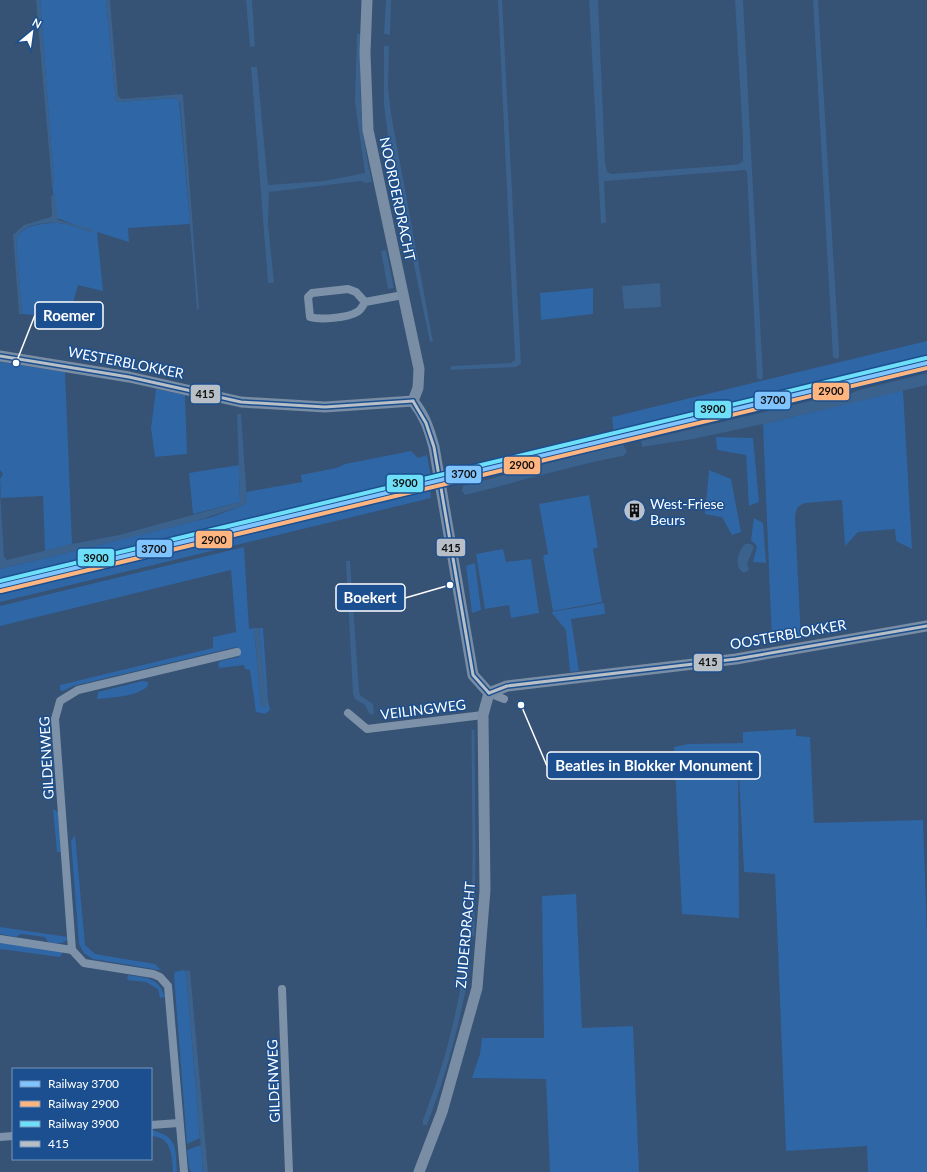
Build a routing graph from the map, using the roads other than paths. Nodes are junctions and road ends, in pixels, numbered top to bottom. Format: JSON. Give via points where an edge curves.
{"nodes":[{"id":1,"x":367,"y":0,"type":"edge"},
{"id":2,"x":403,"y":295,"type":"junction"},
{"id":3,"x":365,"y":302,"type":"junction"},
{"id":4,"x":0,"y":356,"type":"edge"},
{"id":5,"x":413,"y":401,"type":"junction"},
{"id":6,"x":927,"y":626,"type":"edge"},
{"id":7,"x":237,"y":652,"type":"dead end"},
{"id":8,"x":489,"y":693,"type":"junction"},
{"id":9,"x":504,"y":699,"type":"dead end"},
{"id":10,"x":348,"y":713,"type":"dead end"},
{"id":11,"x":483,"y":715,"type":"junction"},
{"id":12,"x":0,"y":939,"type":"edge"},
{"id":13,"x":72,"y":950,"type":"junction"},
{"id":14,"x":282,"y":989,"type":"dead end"},
{"id":15,"x":179,"y":1123,"type":"junction"},
{"id":16,"x":152,"y":1125,"type":"edge"},
{"id":17,"x":12,"y":1136,"type":"edge"},
{"id":18,"x":0,"y":1138,"type":"edge"},
{"id":19,"x":184,"y":1172,"type":"edge"},
{"id":20,"x":289,"y":1172,"type":"edge"},
{"id":21,"x":419,"y":1172,"type":"edge"}],
"edges":[{"from":1,"to":2,"type":"street","name":"NOORDERDRACHT","via":[[365,53],[368,130]]},
{"from":2,"to":3,"type":"street"},
{"from":2,"to":5,"type":"street","name":"NOORDERDRACHT","via":[[419,374],[418,388]]},
{"from":3,"to":3,"type":"street","via":[[356,292],[348,290],[312,294],[308,297],[310,317],[318,320],[352,315],[359,311]]},
{"from":4,"to":5,"type":"street","name":"WESTERBLOKKER","via":[[129,377],[241,402],[325,407]]},
{"from":5,"to":8,"type":"street","via":[[428,425],[434,447],[473,675]]},
{"from":6,"to":8,"type":"street","name":"OOSTERBLOKKER","via":[[736,659],[507,686]]},
{"from":7,"to":13,"type":"street","name":"GILDENWEG","via":[[78,690],[60,701],[55,719]]},
{"from":8,"to":9,"type":"street"},
{"from":8,"to":11,"type":"street","name":"ZUIDERDRACHT"},
{"from":10,"to":11,"type":"street","name":"VEILINGWEG","via":[[368,729]]},
{"from":11,"to":21,"type":"street","name":"ZUIDERDRACHT","via":[[485,890],[477,988],[442,1112]]},
{"from":12,"to":13,"type":"street"},
{"from":13,"to":15,"type":"street","via":[[84,963],[153,974],[166,982],[170,993]]},
{"from":14,"to":20,"type":"street","name":"GILDENWEG"},
{"from":15,"to":16,"type":"street"},
{"from":15,"to":19,"type":"street"},
{"from":17,"to":18,"type":"street"}]}
